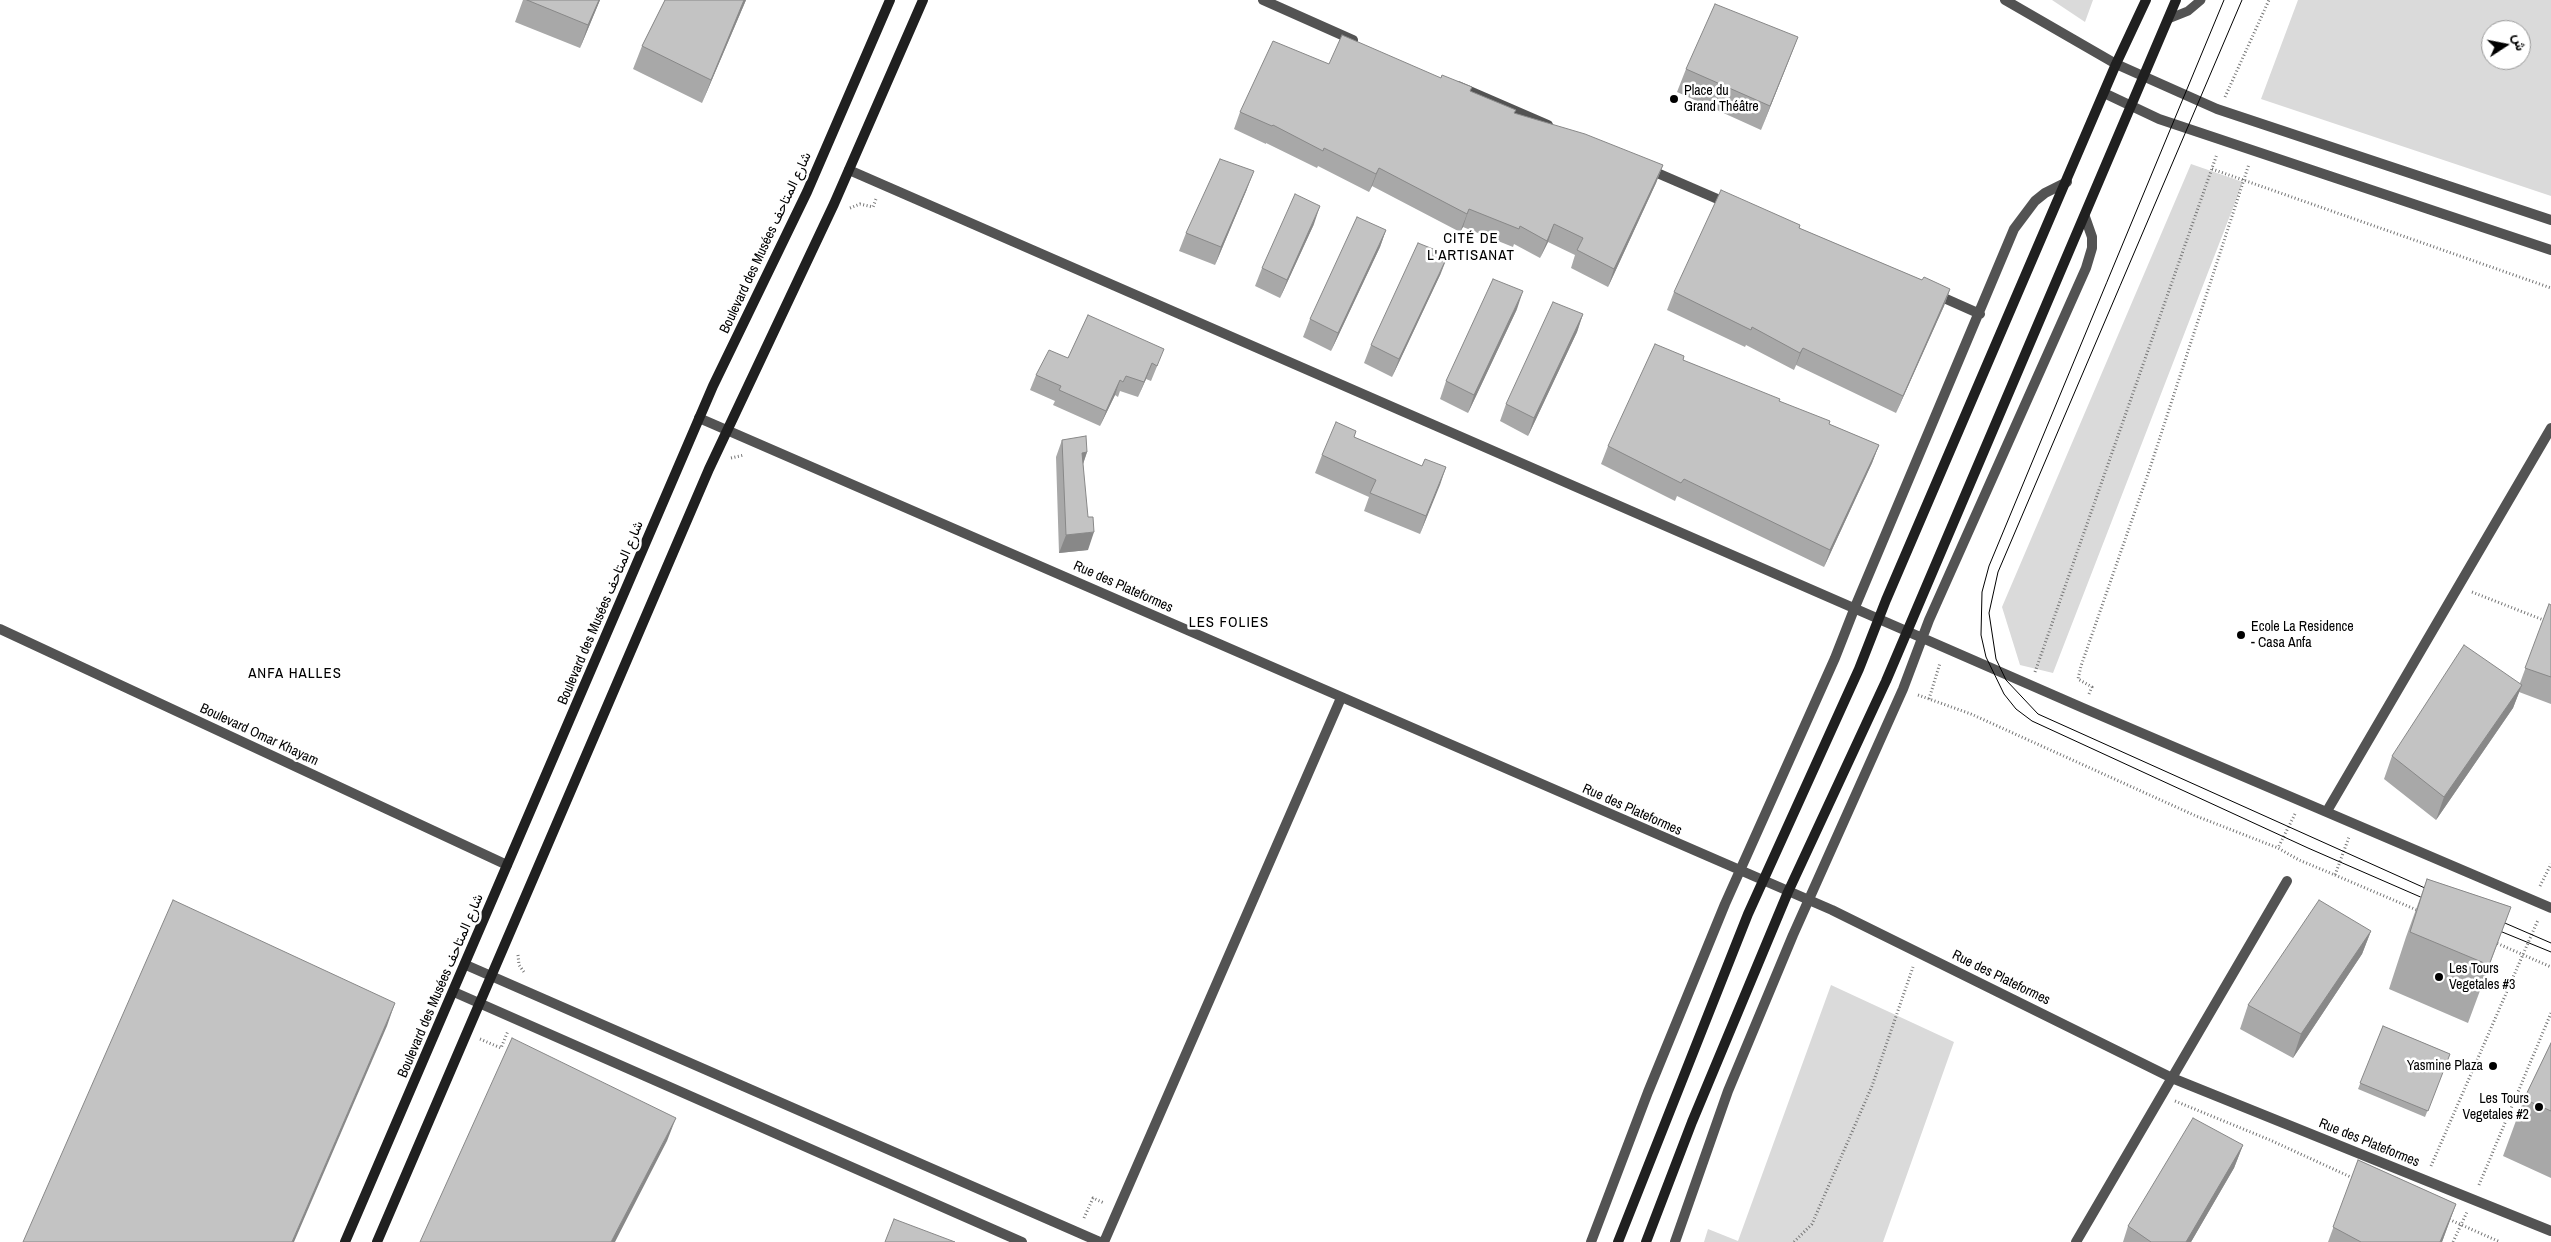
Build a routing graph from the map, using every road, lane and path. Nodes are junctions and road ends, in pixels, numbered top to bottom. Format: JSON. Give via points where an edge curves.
{"nodes":[{"id":1,"x":890,"y":0,"type":"edge"},
{"id":2,"x":923,"y":0,"type":"edge"},
{"id":3,"x":1263,"y":0,"type":"edge"},
{"id":4,"x":2005,"y":0,"type":"edge"},
{"id":5,"x":2176,"y":0,"type":"edge"},
{"id":6,"x":2200,"y":0,"type":"edge"},
{"id":7,"x":2269,"y":0,"type":"edge"},
{"id":8,"x":2142,"y":3,"type":"edge"},
{"id":9,"x":2168,"y":19,"type":"junction"},
{"id":10,"x":1363,"y":44,"type":"edge"},
{"id":11,"x":2116,"y":64,"type":"junction"},
{"id":12,"x":2142,"y":77,"type":"junction"},
{"id":13,"x":1446,"y":80,"type":"edge"},
{"id":14,"x":2104,"y":94,"type":"junction"},
{"id":15,"x":2132,"y":106,"type":"junction"},
{"id":16,"x":2218,"y":109,"type":"junction"},
{"id":17,"x":1555,"y":128,"type":"edge"},
{"id":18,"x":2223,"y":139,"type":"junction"},
{"id":19,"x":2254,"y":150,"type":"junction"},
{"id":20,"x":1637,"y":164,"type":"edge"},
{"id":21,"x":2212,"y":169,"type":"junction"},
{"id":22,"x":848,"y":170,"type":"junction"},
{"id":23,"x":2244,"y":178,"type":"junction"},
{"id":24,"x":2067,"y":182,"type":"junction"},
{"id":25,"x":1738,"y":208,"type":"edge"},
{"id":26,"x":2085,"y":217,"type":"junction"},
{"id":27,"x":2551,"y":220,"type":"edge"},
{"id":28,"x":2551,"y":250,"type":"edge"},
{"id":29,"x":1920,"y":288,"type":"edge"},
{"id":30,"x":2551,"y":288,"type":"edge"},
{"id":31,"x":1980,"y":314,"type":"junction"},
{"id":32,"x":699,"y":418,"type":"junction"},
{"id":33,"x":2551,"y":428,"type":"edge"},
{"id":34,"x":727,"y":430,"type":"junction"},
{"id":35,"x":2458,"y":586,"type":"junction"},
{"id":36,"x":1855,"y":607,"type":"junction"},
{"id":37,"x":1879,"y":618,"type":"junction"},
{"id":38,"x":2551,"y":623,"type":"edge"},
{"id":39,"x":0,"y":629,"type":"edge"},
{"id":40,"x":1906,"y":630,"type":"junction"},
{"id":41,"x":1923,"y":638,"type":"junction"},
{"id":42,"x":1945,"y":648,"type":"junction"},
{"id":43,"x":2031,"y":684,"type":"junction"},
{"id":44,"x":1903,"y":689,"type":"junction"},
{"id":45,"x":1341,"y":698,"type":"junction"},
{"id":46,"x":1929,"y":699,"type":"junction"},
{"id":47,"x":2083,"y":708,"type":"junction"},
{"id":48,"x":2301,"y":800,"type":"junction"},
{"id":49,"x":2327,"y":811,"type":"junction"},
{"id":50,"x":2355,"y":823,"type":"junction"},
{"id":51,"x":2278,"y":848,"type":"junction"},
{"id":52,"x":2551,"y":864,"type":"edge"},
{"id":53,"x":507,"y":865,"type":"junction"},
{"id":54,"x":1740,"y":871,"type":"junction"},
{"id":55,"x":2335,"y":875,"type":"junction"},
{"id":56,"x":1762,"y":881,"type":"junction"},
{"id":57,"x":2286,"y":881,"type":"dead end"},
{"id":58,"x":1788,"y":892,"type":"junction"},
{"id":59,"x":1809,"y":900,"type":"junction"},
{"id":60,"x":2533,"y":901,"type":"junction"},
{"id":61,"x":2548,"y":907,"type":"edge"},
{"id":62,"x":2424,"y":913,"type":"edge"},
{"id":63,"x":2486,"y":939,"type":"edge"},
{"id":64,"x":1918,"y":953,"type":"junction"},
{"id":65,"x":2522,"y":954,"type":"junction"},
{"id":66,"x":466,"y":965,"type":"junction"},
{"id":67,"x":2551,"y":967,"type":"edge"},
{"id":68,"x":492,"y":977,"type":"junction"},
{"id":69,"x":454,"y":992,"type":"junction"},
{"id":70,"x":481,"y":1004,"type":"junction"},
{"id":71,"x":2551,"y":1013,"type":"edge"},
{"id":72,"x":2172,"y":1078,"type":"junction"},
{"id":73,"x":2161,"y":1095,"type":"junction"},
{"id":74,"x":2425,"y":1180,"type":"junction"},
{"id":75,"x":2362,"y":1182,"type":"edge"},
{"id":76,"x":2473,"y":1199,"type":"junction"},
{"id":77,"x":1118,"y":1209,"type":"junction"},
{"id":78,"x":2443,"y":1217,"type":"edge"},
{"id":79,"x":2461,"y":1225,"type":"junction"},
{"id":80,"x":2551,"y":1231,"type":"edge"},
{"id":81,"x":1078,"y":1232,"type":"junction"},
{"id":82,"x":345,"y":1242,"type":"edge"},
{"id":83,"x":377,"y":1242,"type":"edge"},
{"id":84,"x":1022,"y":1242,"type":"edge"},
{"id":85,"x":1102,"y":1242,"type":"edge"},
{"id":86,"x":1591,"y":1242,"type":"edge"},
{"id":87,"x":1618,"y":1242,"type":"edge"},
{"id":88,"x":1646,"y":1242,"type":"edge"},
{"id":89,"x":1675,"y":1242,"type":"edge"},
{"id":90,"x":1794,"y":1242,"type":"edge"},
{"id":91,"x":2076,"y":1242,"type":"edge"},
{"id":92,"x":2453,"y":1242,"type":"edge"},
{"id":93,"x":2500,"y":1242,"type":"edge"}],
"edges":[{"from":1,"to":32,"type":"street","name":"Boulevard des Musées شارع المتاحف","via":[[807,192]]},
{"from":2,"to":22,"type":"street"},
{"from":3,"to":10,"type":"street"},
{"from":4,"to":11,"type":"street"},
{"from":5,"to":9,"type":"street"},
{"from":6,"to":9,"type":"lane","via":[[2188,11]]},
{"from":7,"to":16,"type":"path"},
{"from":8,"to":11,"type":"street"},
{"from":9,"to":12,"type":"street"},
{"from":11,"to":12,"type":"street"},
{"from":11,"to":14,"type":"street"},
{"from":12,"to":15,"type":"street"},
{"from":12,"to":16,"type":"street"},
{"from":13,"to":17,"type":"street"},
{"from":14,"to":15,"type":"street"},
{"from":14,"to":24,"type":"street"},
{"from":15,"to":18,"type":"street","via":[[2160,119]]},
{"from":15,"to":26,"type":"street"},
{"from":16,"to":27,"type":"street"},
{"from":18,"to":19,"type":"street"},
{"from":18,"to":21,"type":"path"},
{"from":19,"to":23,"type":"path"},
{"from":19,"to":28,"type":"street"},
{"from":20,"to":25,"type":"street"},
{"from":21,"to":23,"type":"path"},
{"from":21,"to":43,"type":"path"},
{"from":22,"to":34,"type":"street"},
{"from":22,"to":36,"type":"street"},
{"from":23,"to":30,"type":"path"},
{"from":23,"to":47,"type":"path","via":[[2078,679],[2092,687]]},
{"from":24,"to":31,"type":"street","via":[[2045,193],[2027,210],[2014,229]]},
{"from":24,"to":37,"type":"street"},
{"from":26,"to":40,"type":"street"},
{"from":26,"to":41,"type":"street","via":[[2092,237],[2086,268]]},
{"from":29,"to":31,"type":"street"},
{"from":31,"to":36,"type":"street"},
{"from":32,"to":34,"type":"street","name":"Rue des Plateformes"},
{"from":32,"to":53,"type":"street","name":"Boulevard des Musées شارع المتاحف"},
{"from":33,"to":35,"type":"street"},
{"from":34,"to":45,"type":"street","name":"Rue des Plateformes"},
{"from":34,"to":68,"type":"street"},
{"from":35,"to":38,"type":"path"},
{"from":35,"to":49,"type":"street"},
{"from":36,"to":37,"type":"street"},
{"from":36,"to":54,"type":"street"},
{"from":37,"to":40,"type":"street"},
{"from":37,"to":56,"type":"street"},
{"from":39,"to":53,"type":"street","name":"Boulevard Omar Khayam"},
{"from":40,"to":41,"type":"street"},
{"from":40,"to":58,"type":"street","via":[[1886,682]]},
{"from":41,"to":42,"type":"street"},
{"from":41,"to":44,"type":"street"},
{"from":42,"to":43,"type":"street"},
{"from":42,"to":46,"type":"path"},
{"from":43,"to":47,"type":"street"},
{"from":44,"to":46,"type":"path"},
{"from":44,"to":59,"type":"street"},
{"from":45,"to":54,"type":"street","name":"Rue des Plateformes"},
{"from":45,"to":77,"type":"street"},
{"from":46,"to":51,"type":"path","via":[[1971,714],[2196,816]]},
{"from":47,"to":48,"type":"street"},
{"from":48,"to":49,"type":"street"},
{"from":48,"to":51,"type":"path"},
{"from":49,"to":50,"type":"street"},
{"from":50,"to":55,"type":"path"},
{"from":50,"to":60,"type":"street"},
{"from":51,"to":55,"type":"path"},
{"from":52,"to":60,"type":"path"},
{"from":53,"to":66,"type":"street","name":"Boulevard des Musées شارع المتاحف"},
{"from":54,"to":56,"type":"street","name":"Rue des Plateformes"},
{"from":54,"to":86,"type":"street","via":[[1648,1092]]},
{"from":55,"to":62,"type":"path"},
{"from":56,"to":58,"type":"street","name":"Rue des Plateformes"},
{"from":56,"to":87,"type":"street"},
{"from":57,"to":72,"type":"street"},
{"from":58,"to":59,"type":"street","name":"Rue des Plateformes"},
{"from":58,"to":88,"type":"street"},
{"from":59,"to":64,"type":"street","name":"Rue des Plateformes"},
{"from":59,"to":89,"type":"street","via":[[1728,1091]]},
{"from":60,"to":61,"type":"street"},
{"from":61,"to":65,"type":"path"},
{"from":63,"to":65,"type":"path"},
{"from":64,"to":72,"type":"street","name":"Rue des Plateformes"},
{"from":64,"to":90,"type":"path","via":[[1872,1086],[1812,1224]]},
{"from":65,"to":67,"type":"path"},
{"from":65,"to":74,"type":"path"},
{"from":66,"to":68,"type":"street"},
{"from":66,"to":69,"type":"street","name":"Boulevard des Musées شارع المتاحف"},
{"from":68,"to":70,"type":"street"},
{"from":68,"to":81,"type":"street"},
{"from":69,"to":70,"type":"street"},
{"from":69,"to":82,"type":"street","name":"Boulevard des Musées شارع المتاحف"},
{"from":70,"to":83,"type":"street"},
{"from":70,"to":84,"type":"street"},
{"from":71,"to":76,"type":"path"},
{"from":72,"to":73,"type":"street"},
{"from":72,"to":74,"type":"street","name":"Rue des Plateformes"},
{"from":73,"to":75,"type":"path"},
{"from":73,"to":91,"type":"street"},
{"from":74,"to":76,"type":"street","name":"Rue des Plateformes"},
{"from":76,"to":79,"type":"path"},
{"from":76,"to":80,"type":"street","name":"Rue des Plateformes"},
{"from":77,"to":81,"type":"path","via":[[1093,1198]]},
{"from":77,"to":85,"type":"street"},
{"from":78,"to":79,"type":"path"},
{"from":79,"to":92,"type":"path"},
{"from":79,"to":93,"type":"path"},
{"from":81,"to":85,"type":"street"}]}
